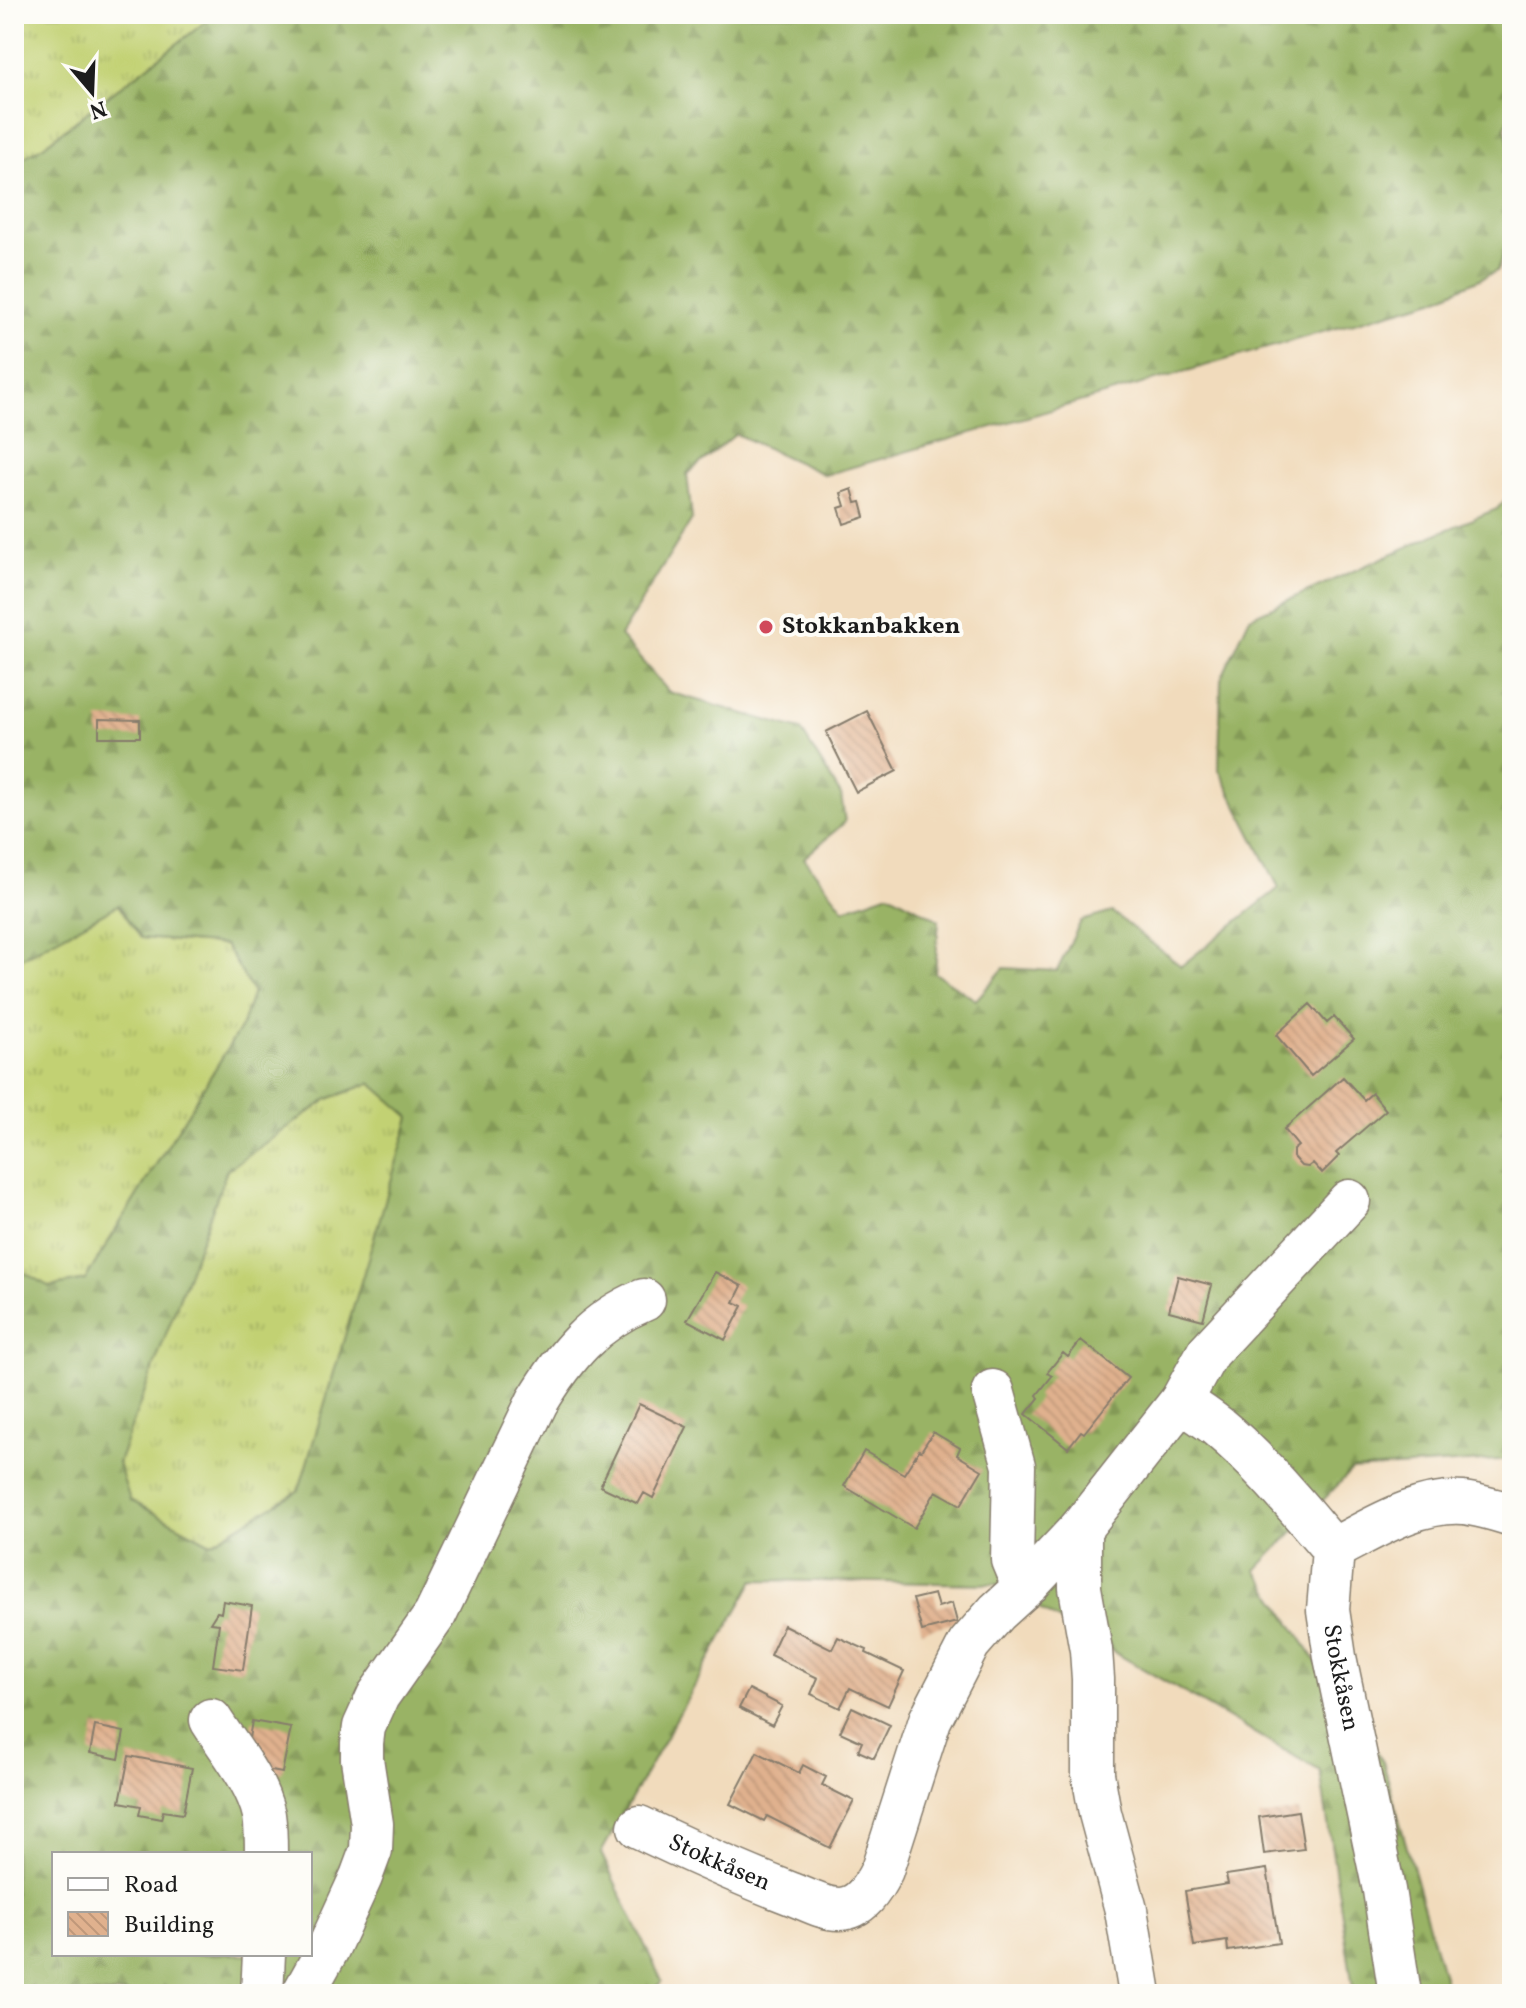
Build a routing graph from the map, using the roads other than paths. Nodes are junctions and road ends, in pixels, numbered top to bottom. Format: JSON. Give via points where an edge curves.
{"nodes":[{"id":1,"x":1349,"y":1201,"type":"dead end"},
{"id":2,"x":644,"y":1300,"type":"dead end"},
{"id":3,"x":993,"y":1391,"type":"dead end"},
{"id":4,"x":1181,"y":1401,"type":"junction"},
{"id":5,"x":1512,"y":1515,"type":"edge"},
{"id":6,"x":1080,"y":1529,"type":"junction"},
{"id":7,"x":1333,"y":1549,"type":"junction"},
{"id":8,"x":1029,"y":1583,"type":"junction"},
{"id":9,"x":211,"y":1720,"type":"dead end"},
{"id":10,"x":639,"y":1827,"type":"dead end"},
{"id":11,"x":266,"y":1852,"type":"edge"},
{"id":12,"x":264,"y":1956,"type":"edge"},
{"id":13,"x":262,"y":1994,"type":"edge"},
{"id":14,"x":303,"y":1994,"type":"edge"},
{"id":15,"x":1140,"y":1994,"type":"edge"},
{"id":16,"x":1400,"y":1994,"type":"edge"}],
"edges":[{"from":1,"to":4,"type":"street","name":"Stokkåsen","via":[[1208,1352]]},
{"from":2,"to":14,"type":"street","via":[[606,1319],[553,1376],[435,1615],[378,1696],[362,1743],[371,1850]]},
{"from":3,"to":8,"type":"street","via":[[1014,1466],[1012,1560]]},
{"from":4,"to":6,"type":"street","name":"Stokkåsen"},
{"from":4,"to":7,"type":"street","via":[[1247,1453]]},
{"from":5,"to":7,"type":"street","via":[[1462,1503],[1434,1504]]},
{"from":6,"to":8,"type":"street","name":"Stokkåsen"},
{"from":6,"to":15,"type":"street","via":[[1080,1588],[1093,1679],[1093,1774]]},
{"from":7,"to":16,"type":"street","name":"Stokkåsen","via":[[1328,1610],[1335,1657]]},
{"from":8,"to":10,"type":"street","name":"Stokkåsen","via":[[969,1644],[930,1720],[882,1870],[859,1903],[840,1909],[825,1906],[737,1873]]},
{"from":9,"to":11,"type":"street","via":[[258,1796]]},
{"from":12,"to":13,"type":"street"}]}
